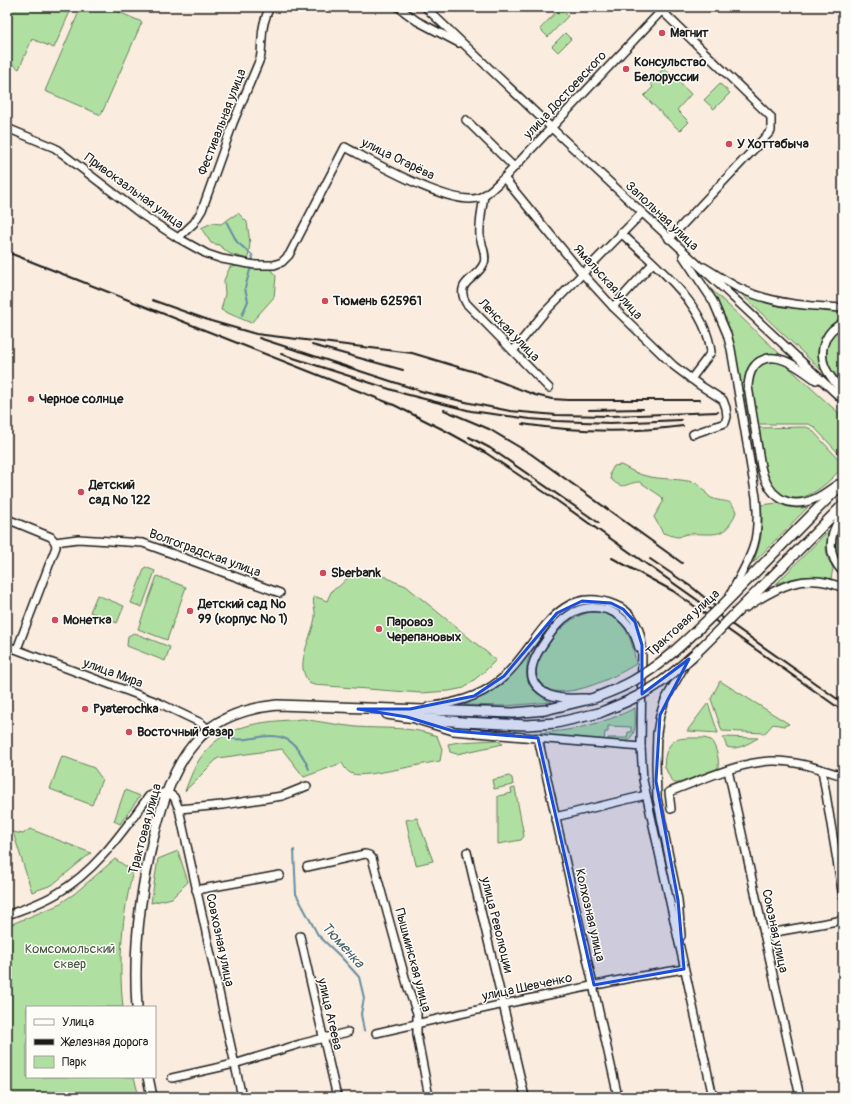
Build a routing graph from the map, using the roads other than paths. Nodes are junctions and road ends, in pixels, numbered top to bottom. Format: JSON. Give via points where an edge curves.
{"nodes":[{"id":1,"x":270,"y":7,"type":"edge"},
{"id":2,"x":398,"y":7,"type":"edge"},
{"id":3,"x":426,"y":8,"type":"edge"},
{"id":4,"x":662,"y":8,"type":"edge"},
{"id":5,"x":466,"y":47,"type":"junction"},
{"id":6,"x":466,"y":120,"type":"dead end"},
{"id":7,"x":7,"y":128,"type":"edge"},
{"id":8,"x":550,"y":128,"type":"junction"},
{"id":9,"x":514,"y":167,"type":"junction"},
{"id":10,"x":504,"y":178,"type":"junction"},
{"id":11,"x":484,"y":196,"type":"junction"},
{"id":12,"x":642,"y":213,"type":"junction"},
{"id":13,"x":622,"y":233,"type":"junction"},
{"id":14,"x":178,"y":238,"type":"junction"},
{"id":15,"x":669,"y":239,"type":"junction"},
{"id":16,"x":677,"y":246,"type":"junction"},
{"id":17,"x":690,"y":259,"type":"junction"},
{"id":18,"x":653,"y":263,"type":"junction"},
{"id":19,"x":274,"y":265,"type":"joint"},
{"id":20,"x":582,"y":273,"type":"junction"},
{"id":21,"x":613,"y":307,"type":"junction"},
{"id":22,"x":843,"y":308,"type":"edge"},
{"id":23,"x":843,"y":323,"type":"edge"},
{"id":24,"x":513,"y":351,"type":"junction"},
{"id":25,"x":691,"y":379,"type":"junction"},
{"id":26,"x":549,"y":388,"type":"dead end"},
{"id":27,"x":834,"y":392,"type":"junction"},
{"id":28,"x":843,"y":393,"type":"edge"},
{"id":29,"x":843,"y":400,"type":"edge"},
{"id":30,"x":692,"y":434,"type":"dead end"},
{"id":31,"x":843,"y":482,"type":"edge"},
{"id":32,"x":843,"y":505,"type":"edge"},
{"id":33,"x":843,"y":512,"type":"edge"},
{"id":34,"x":7,"y":519,"type":"edge"},
{"id":35,"x":55,"y":542,"type":"junction"},
{"id":36,"x":843,"y":572,"type":"edge"},
{"id":37,"x":843,"y":588,"type":"edge"},
{"id":38,"x":280,"y":592,"type":"dead end"},
{"id":39,"x":726,"y":602,"type":"junction"},
{"id":40,"x":736,"y":613,"type":"junction"},
{"id":41,"x":7,"y":646,"type":"edge"},
{"id":42,"x":17,"y":649,"type":"junction"},
{"id":43,"x":642,"y":656,"type":"junction"},
{"id":44,"x":688,"y":659,"type":"junction"},
{"id":45,"x":594,"y":698,"type":"junction"},
{"id":46,"x":409,"y":713,"type":"junction"},
{"id":47,"x":208,"y":729,"type":"junction"},
{"id":48,"x":538,"y":738,"type":"junction"},
{"id":49,"x":641,"y":747,"type":"junction"},
{"id":50,"x":728,"y":770,"type":"junction"},
{"id":51,"x":822,"y":770,"type":"junction"},
{"id":52,"x":843,"y":776,"type":"edge"},
{"id":53,"x":307,"y":786,"type":"dead end"},
{"id":54,"x":167,"y":792,"type":"junction"},
{"id":55,"x":646,"y":795,"type":"junction"},
{"id":56,"x":179,"y":809,"type":"junction"},
{"id":57,"x":671,"y":809,"type":"dead end"},
{"id":58,"x":555,"y":817,"type":"junction"},
{"id":59,"x":467,"y":852,"type":"dead end"},
{"id":60,"x":307,"y":867,"type":"dead end"},
{"id":61,"x":280,"y":875,"type":"dead end"},
{"id":62,"x":196,"y":890,"type":"junction"},
{"id":63,"x":843,"y":897,"type":"edge"},
{"id":64,"x":7,"y":915,"type":"edge"},
{"id":65,"x":843,"y":920,"type":"edge"},
{"id":66,"x":764,"y":934,"type":"junction"},
{"id":67,"x":300,"y":936,"type":"dead end"},
{"id":68,"x":681,"y":954,"type":"junction"},
{"id":69,"x":684,"y":969,"type":"junction"},
{"id":70,"x":594,"y":985,"type":"junction"},
{"id":71,"x":504,"y":1004,"type":"junction"},
{"id":72,"x":137,"y":1006,"type":"edge"},
{"id":73,"x":417,"y":1025,"type":"junction"},
{"id":74,"x":348,"y":1032,"type":"dead end"},
{"id":75,"x":376,"y":1033,"type":"dead end"},
{"id":76,"x":323,"y":1038,"type":"junction"},
{"id":77,"x":234,"y":1064,"type":"junction"},
{"id":78,"x":148,"y":1078,"type":"edge"},
{"id":79,"x":172,"y":1078,"type":"dead end"},
{"id":80,"x":152,"y":1097,"type":"edge"},
{"id":81,"x":242,"y":1097,"type":"edge"},
{"id":82,"x":337,"y":1097,"type":"edge"},
{"id":83,"x":429,"y":1097,"type":"edge"},
{"id":84,"x":525,"y":1097,"type":"edge"},
{"id":85,"x":618,"y":1097,"type":"edge"},
{"id":86,"x":713,"y":1097,"type":"edge"},
{"id":87,"x":800,"y":1097,"type":"edge"}],
"edges":[{"from":1,"to":14,"type":"street","name":"Фестивальная улица","via":[[264,25],[260,58],[233,123],[202,210],[194,223]]},
{"from":2,"to":5,"type":"street","name":"Запольная улица","via":[[417,21]]},
{"from":3,"to":5,"type":"street","name":"Запольная улица"},
{"from":4,"to":8,"type":"street","name":"улица Достоевского"},
{"from":4,"to":15,"type":"street","via":[[771,117],[771,131]]},
{"from":5,"to":8,"type":"street","name":"Запольная улица"},
{"from":6,"to":9,"type":"street"},
{"from":7,"to":14,"type":"street","name":"Привокзальная улица","via":[[54,148],[141,214]]},
{"from":8,"to":9,"type":"street","name":"улица Достоевского"},
{"from":8,"to":12,"type":"street","name":"Запольная улица"},
{"from":9,"to":10,"type":"street","name":"улица Достоевского"},
{"from":10,"to":11,"type":"street","name":"улица Достоевского"},
{"from":10,"to":20,"type":"street","name":"Ямальская улица"},
{"from":11,"to":19,"type":"street","name":"улица Огарёва","via":[[463,199],[446,194],[412,182],[345,147],[288,255],[282,262]]},
{"from":11,"to":24,"type":"street","name":"Ленская улица","via":[[480,229],[484,262],[464,285],[462,291],[466,303]]},
{"from":12,"to":13,"type":"street"},
{"from":12,"to":15,"type":"street","name":"Запольная улица"},
{"from":13,"to":18,"type":"street"},
{"from":13,"to":20,"type":"street"},
{"from":14,"to":19,"type":"street","name":"Привокзальная улица","via":[[222,259],[255,265]]},
{"from":15,"to":16,"type":"street","name":"Запольная улица"},
{"from":16,"to":17,"type":"street","name":"Запольная улица"},
{"from":16,"to":39,"type":"street","via":[[708,292],[725,328],[731,349],[756,497],[758,521],[754,547]]},
{"from":17,"to":22,"type":"street","via":[[741,289],[766,298]]},
{"from":17,"to":27,"type":"street","name":"Запольная улица"},
{"from":18,"to":21,"type":"street"},
{"from":18,"to":25,"type":"street","via":[[691,303],[709,342],[710,354]]},
{"from":20,"to":21,"type":"street","name":"Ямальская улица"},
{"from":20,"to":24,"type":"street"},
{"from":21,"to":25,"type":"street","name":"Ямальская улица"},
{"from":23,"to":28,"type":"street","via":[[830,332],[823,346],[823,356],[828,371]]},
{"from":24,"to":26,"type":"street","name":"Ленская улица"},
{"from":25,"to":30,"type":"street","name":"Ямальская улица","via":[[723,400],[726,408],[726,420],[721,424]]},
{"from":27,"to":29,"type":"street","name":"Запольная улица"},
{"from":27,"to":31,"type":"street","via":[[782,359],[768,358],[756,364],[749,376],[748,386],[764,477],[770,489],[779,498],[794,503],[807,501]]},
{"from":31,"to":39,"type":"main road","name":"Трактовая улица"},
{"from":32,"to":40,"type":"main road","name":"Трактовая улица"},
{"from":33,"to":36,"type":"street","via":[[834,528],[831,545],[833,558]]},
{"from":34,"to":35,"type":"street","via":[[51,537]]},
{"from":35,"to":38,"type":"street","name":"Волгоградская улица","via":[[78,539],[143,543]]},
{"from":35,"to":42,"type":"street","via":[[54,554]]},
{"from":37,"to":40,"type":"street","via":[[825,582],[794,583],[773,591]]},
{"from":39,"to":45,"type":"main road","name":"Трактовая улица","bridge":true,"via":[[679,648],[655,666],[626,685]]},
{"from":40,"to":44,"type":"main road","name":"Трактовая улица","bridge":true},
{"from":41,"to":42,"type":"street","name":"улица Мира"},
{"from":42,"to":47,"type":"street","name":"улица Мира","via":[[157,702],[201,723]]},
{"from":43,"to":45,"type":"street","via":[[629,626],[610,612],[597,608],[582,609],[560,622],[535,657],[532,668],[534,682],[540,690],[552,696]]},
{"from":43,"to":46,"type":"street","via":[[640,632],[628,613],[603,601],[582,601],[568,605],[557,613],[498,682],[463,700]]},
{"from":43,"to":49,"type":"street"},
{"from":44,"to":46,"type":"main road","name":"Трактовая улица","bridge":true,"via":[[642,694],[599,713],[556,723],[527,725],[463,722]]},
{"from":44,"to":68,"type":"street","bridge":true,"via":[[665,700],[657,733],[656,781],[678,900]]},
{"from":45,"to":46,"type":"main road","name":"Трактовая улица","via":[[545,710],[513,713]]},
{"from":46,"to":47,"type":"main road","name":"Трактовая улица","via":[[305,705],[266,707],[234,715]]},
{"from":46,"to":48,"type":"street","via":[[442,729]]},
{"from":47,"to":54,"type":"main road","name":"Трактовая улица","via":[[184,757]]},
{"from":48,"to":49,"type":"street"},
{"from":48,"to":58,"type":"street","name":"Колхозная улица"},
{"from":49,"to":55,"type":"street"},
{"from":50,"to":51,"type":"street","via":[[772,761],[789,762]]},
{"from":50,"to":57,"type":"street","via":[[669,792]]},
{"from":50,"to":66,"type":"street","name":"Союзная улица"},
{"from":51,"to":52,"type":"street"},
{"from":51,"to":63,"type":"street"},
{"from":53,"to":56,"type":"street","via":[[282,796]]},
{"from":54,"to":56,"type":"street","name":"Совхозная улица","via":[[174,797]]},
{"from":54,"to":64,"type":"street","via":[[149,796],[108,850],[74,883],[42,902]]},
{"from":54,"to":72,"type":"main road","name":"Трактовая улица","via":[[147,864],[140,907],[135,971]]},
{"from":55,"to":58,"type":"street"},
{"from":55,"to":68,"type":"street"},
{"from":56,"to":62,"type":"street","name":"Совхозная улица"},
{"from":58,"to":70,"type":"street","name":"Колхозная улица"},
{"from":59,"to":71,"type":"street","name":"улица Революции"},
{"from":60,"to":73,"type":"street","name":"Пышминская улица","via":[[365,854],[373,860],[408,988],[416,1006]]},
{"from":61,"to":62,"type":"street"},
{"from":62,"to":77,"type":"street","name":"Совхозная улица"},
{"from":65,"to":66,"type":"street"},
{"from":66,"to":87,"type":"street","name":"Союзная улица"},
{"from":67,"to":76,"type":"street","name":"улица Агеева"},
{"from":68,"to":69,"type":"street"},
{"from":69,"to":70,"type":"street","name":"улица Шевченко"},
{"from":69,"to":86,"type":"street"},
{"from":70,"to":71,"type":"street","name":"улица Шевченко"},
{"from":70,"to":85,"type":"street","name":"Колхозная улица"},
{"from":71,"to":73,"type":"street","name":"улица Шевченко"},
{"from":71,"to":84,"type":"street","name":"улица Революции"},
{"from":73,"to":75,"type":"street","name":"улица Шевченко"},
{"from":73,"to":83,"type":"street","name":"Пышминская улица","via":[[416,1035]]},
{"from":74,"to":76,"type":"street"},
{"from":76,"to":77,"type":"street"},
{"from":76,"to":82,"type":"street","name":"улица Агеева"},
{"from":77,"to":79,"type":"street"},
{"from":77,"to":81,"type":"street","name":"Совхозная улица"},
{"from":78,"to":80,"type":"main road"}]}
